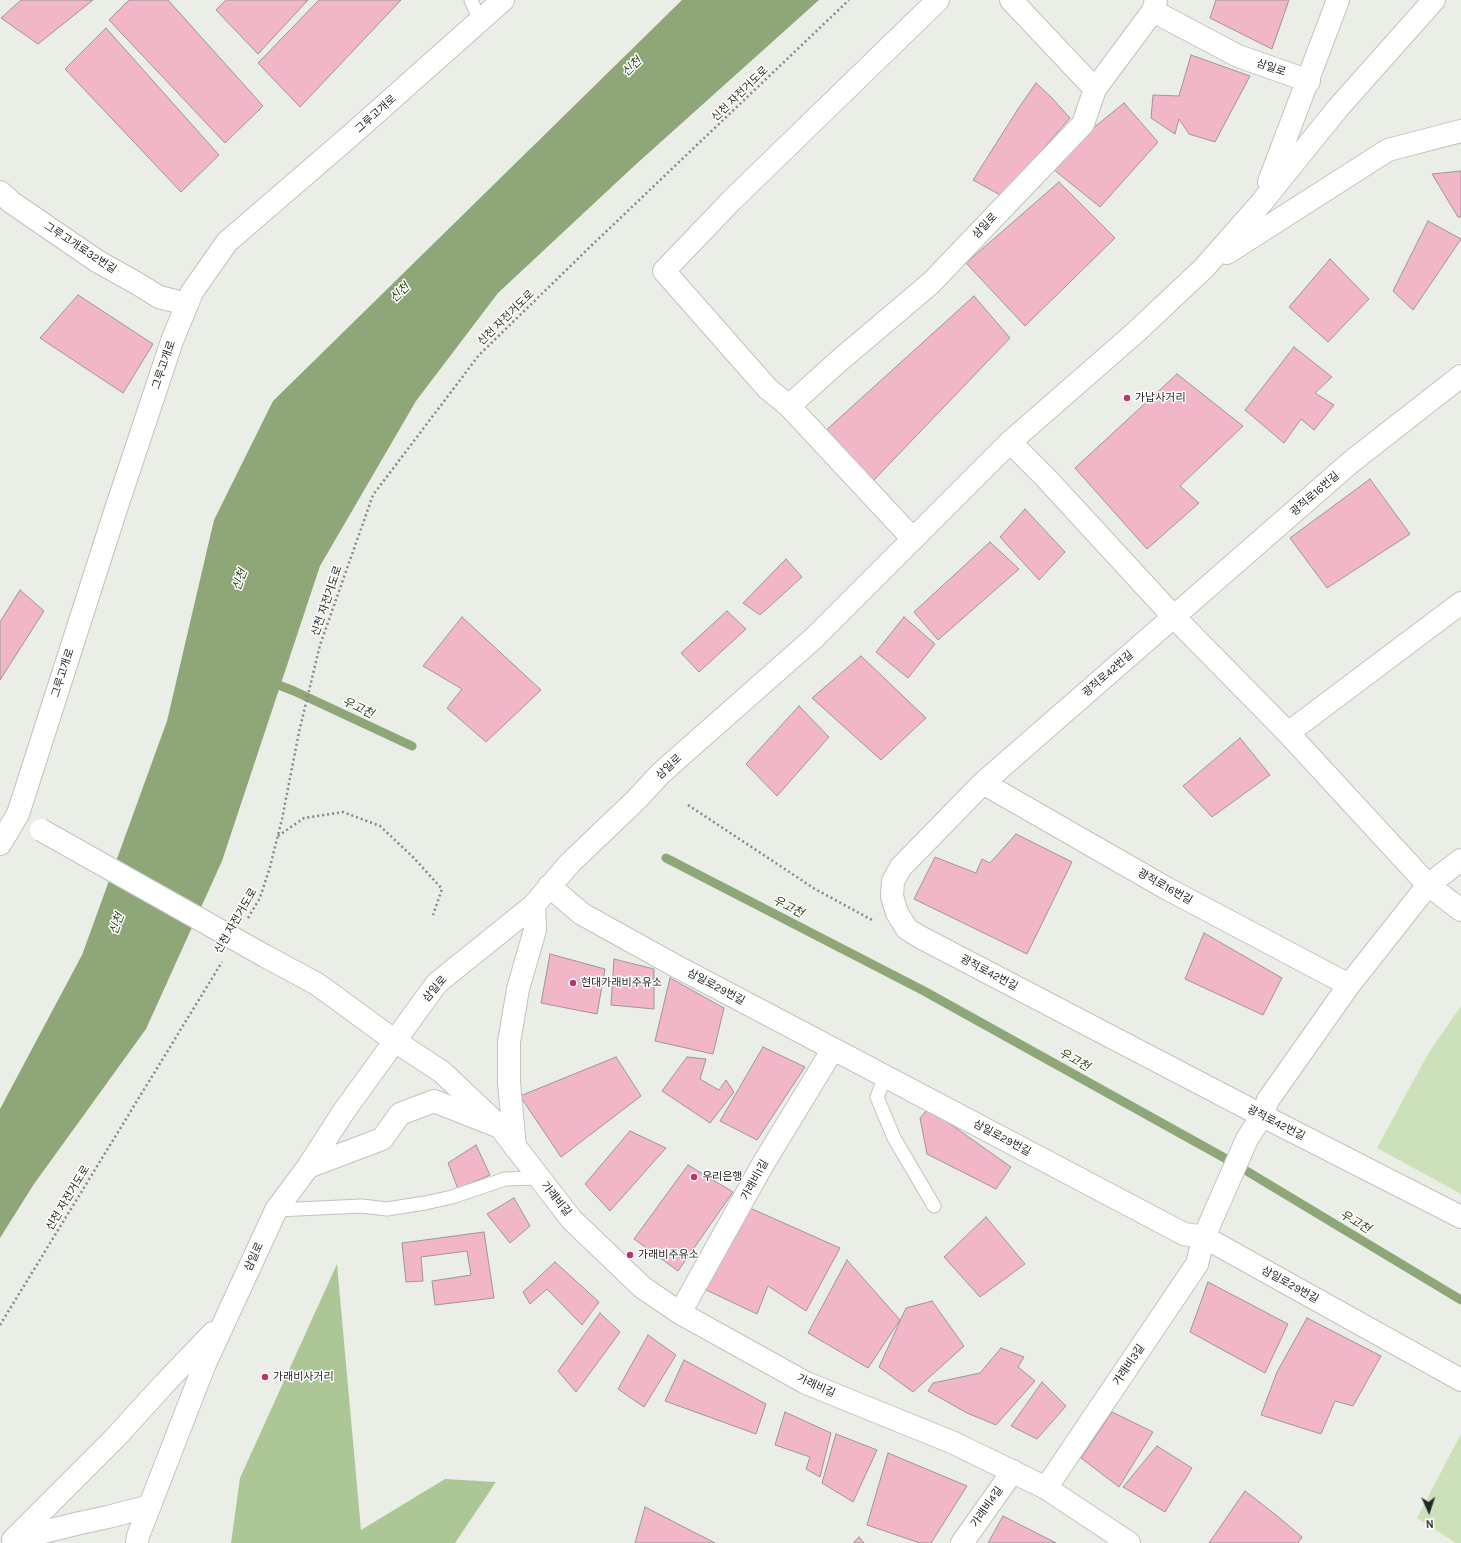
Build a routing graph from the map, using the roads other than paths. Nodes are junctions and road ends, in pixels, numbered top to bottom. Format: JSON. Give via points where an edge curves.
{"nodes":[{"id":1,"x":471,"y":0,"type":"edge"},
{"id":2,"x":938,"y":0,"type":"edge"},
{"id":3,"x":1011,"y":0,"type":"edge"},
{"id":4,"x":1338,"y":0,"type":"edge"},
{"id":5,"x":1434,"y":0,"type":"edge"},
{"id":6,"x":499,"y":2,"type":"edge"},
{"id":7,"x":1155,"y":5,"type":"edge"},
{"id":8,"x":480,"y":21,"type":"junction"},
{"id":9,"x":1308,"y":81,"type":"junction"},
{"id":10,"x":1095,"y":89,"type":"junction"},
{"id":11,"x":1461,"y":131,"type":"edge"},
{"id":12,"x":0,"y":192,"type":"edge"},
{"id":13,"x":1262,"y":202,"type":"junction"},
{"id":14,"x":1204,"y":268,"type":"junction"},
{"id":15,"x":187,"y":304,"type":"junction"},
{"id":16,"x":1461,"y":376,"type":"edge"},
{"id":17,"x":789,"y":406,"type":"junction"},
{"id":18,"x":1010,"y":442,"type":"junction"},
{"id":19,"x":913,"y":539,"type":"junction"},
{"id":20,"x":1461,"y":603,"type":"edge"},
{"id":21,"x":1174,"y":616,"type":"junction"},
{"id":22,"x":1288,"y":734,"type":"junction"},
{"id":23,"x":983,"y":783,"type":"junction"},
{"id":24,"x":18,"y":814,"type":"junction"},
{"id":25,"x":0,"y":844,"type":"edge"},
{"id":26,"x":1461,"y":860,"type":"edge"},
{"id":27,"x":1428,"y":885,"type":"junction"},
{"id":28,"x":549,"y":886,"type":"junction"},
{"id":29,"x":534,"y":905,"type":"junction"},
{"id":30,"x":1461,"y":910,"type":"edge"},
{"id":31,"x":1349,"y":985,"type":"junction"},
{"id":32,"x":395,"y":1041,"type":"junction"},
{"id":33,"x":833,"y":1049,"type":"junction"},
{"id":34,"x":885,"y":1076,"type":"junction"},
{"id":35,"x":1262,"y":1116,"type":"junction"},
{"id":36,"x":500,"y":1127,"type":"junction"},
{"id":37,"x":515,"y":1147,"type":"junction"},
{"id":38,"x":308,"y":1167,"type":"junction"},
{"id":39,"x":539,"y":1178,"type":"junction"},
{"id":40,"x":934,"y":1206,"type":"dead end"},
{"id":41,"x":276,"y":1210,"type":"junction"},
{"id":42,"x":1461,"y":1217,"type":"edge"},
{"id":43,"x":1204,"y":1238,"type":"junction"},
{"id":44,"x":680,"y":1313,"type":"junction"},
{"id":45,"x":224,"y":1323,"type":"junction"},
{"id":46,"x":1461,"y":1380,"type":"edge"},
{"id":47,"x":1013,"y":1471,"type":"junction"},
{"id":48,"x":1046,"y":1488,"type":"junction"},
{"id":49,"x":150,"y":1506,"type":"junction"},
{"id":50,"x":7,"y":1540,"type":"edge"},
{"id":51,"x":137,"y":1543,"type":"edge"},
{"id":52,"x":962,"y":1543,"type":"edge"},
{"id":53,"x":1129,"y":1543,"type":"edge"}],
"edges":[{"from":1,"to":8,"type":"lane"},
{"from":2,"to":17,"type":"street","via":[[732,200],[664,272],[768,389]]},
{"from":3,"to":10,"type":"street"},
{"from":4,"to":9,"type":"street"},
{"from":5,"to":13,"type":"street","name":"삼일로","via":[[1338,108]]},
{"from":6,"to":8,"type":"street","name":"그루고개로"},
{"from":7,"to":9,"type":"street","name":"삼일로","via":[[1238,56]]},
{"from":7,"to":10,"type":"street","name":"삼일로"},
{"from":8,"to":15,"type":"street","name":"그루고개로","via":[[226,242],[192,292]]},
{"from":9,"to":13,"type":"street"},
{"from":10,"to":17,"type":"street","name":"삼일로","via":[[1083,124],[937,277]]},
{"from":11,"to":14,"type":"street","via":[[1388,150]]},
{"from":12,"to":15,"type":"street","name":"그루고개로32번길","via":[[97,261],[159,297]]},
{"from":13,"to":14,"type":"street","name":"삼일로"},
{"from":14,"to":18,"type":"street","name":"삼일로","via":[[1136,332]]},
{"from":15,"to":24,"type":"street","name":"그루고개로","via":[[172,341],[115,512]]},
{"from":16,"to":21,"type":"street","name":"광적로16번길","via":[[1352,462]]},
{"from":17,"to":19,"type":"street"},
{"from":18,"to":19,"type":"street","name":"삼일로"},
{"from":18,"to":21,"type":"street"},
{"from":19,"to":28,"type":"street","name":"삼일로","via":[[814,638],[661,773]]},
{"from":20,"to":22,"type":"street"},
{"from":21,"to":22,"type":"street"},
{"from":21,"to":23,"type":"street","name":"광적로42번길"},
{"from":22,"to":27,"type":"street"},
{"from":23,"to":31,"type":"street","name":"광적로16번길","via":[[1166,888]]},
{"from":23,"to":35,"type":"street","name":"광적로42번길","via":[[901,867],[892,881],[892,896],[897,913],[907,929]]},
{"from":24,"to":25,"type":"street","name":"그루고개로"},
{"from":24,"to":32,"type":"street","name":"가래비길","bridge":true,"via":[[41,830],[317,984]]},
{"from":26,"to":27,"type":"street"},
{"from":27,"to":30,"type":"street"},
{"from":27,"to":31,"type":"street"},
{"from":28,"to":29,"type":"street","name":"삼일로"},
{"from":28,"to":33,"type":"street","name":"삼일로29번길","via":[[582,914]]},
{"from":29,"to":32,"type":"street","name":"삼일로","via":[[437,983]]},
{"from":29,"to":37,"type":"street","via":[[535,930],[518,989],[509,1042],[509,1083]]},
{"from":31,"to":35,"type":"street","via":[[1268,1100]]},
{"from":32,"to":36,"type":"street","name":"가래비길","via":[[442,1072]]},
{"from":32,"to":38,"type":"street","name":"삼일로","via":[[344,1111]]},
{"from":33,"to":34,"type":"street","name":"삼일로29번길"},
{"from":33,"to":44,"type":"street","name":"가래비1길","via":[[763,1164]]},
{"from":34,"to":40,"type":"lane","via":[[877,1097],[894,1138]]},
{"from":34,"to":43,"type":"street","name":"삼일로29번길","via":[[1184,1234]]},
{"from":35,"to":42,"type":"street","name":"광적로42번길"},
{"from":35,"to":43,"type":"street","name":"가래비3길","via":[[1247,1139]]},
{"from":36,"to":37,"type":"street","name":"가래비길"},
{"from":36,"to":38,"type":"street","via":[[434,1101],[400,1114],[382,1139]]},
{"from":37,"to":39,"type":"street","name":"가래비길"},
{"from":38,"to":41,"type":"street","name":"삼일로"},
{"from":39,"to":41,"type":"lane","name":"가래비길","via":[[505,1180],[452,1197],[387,1209],[362,1206]]},
{"from":39,"to":44,"type":"street","name":"가래비길","via":[[572,1220],[607,1254],[642,1287]]},
{"from":41,"to":45,"type":"street","name":"삼일로"},
{"from":43,"to":46,"type":"street","name":"삼일로29번길"},
{"from":43,"to":48,"type":"street","name":"가래비3길","via":[[1198,1264]]},
{"from":44,"to":47,"type":"street","name":"가래비길","via":[[806,1383],[954,1443]]},
{"from":45,"to":49,"type":"street","name":"삼일로","via":[[204,1366]]},
{"from":45,"to":50,"type":"street","via":[[164,1383],[115,1438]]},
{"from":47,"to":48,"type":"street","name":"가래비길"},
{"from":47,"to":52,"type":"street","name":"가래비4길"},
{"from":48,"to":53,"type":"street","name":"가래비길"},
{"from":49,"to":50,"type":"street"},
{"from":49,"to":51,"type":"street","name":"삼일로"}]}
